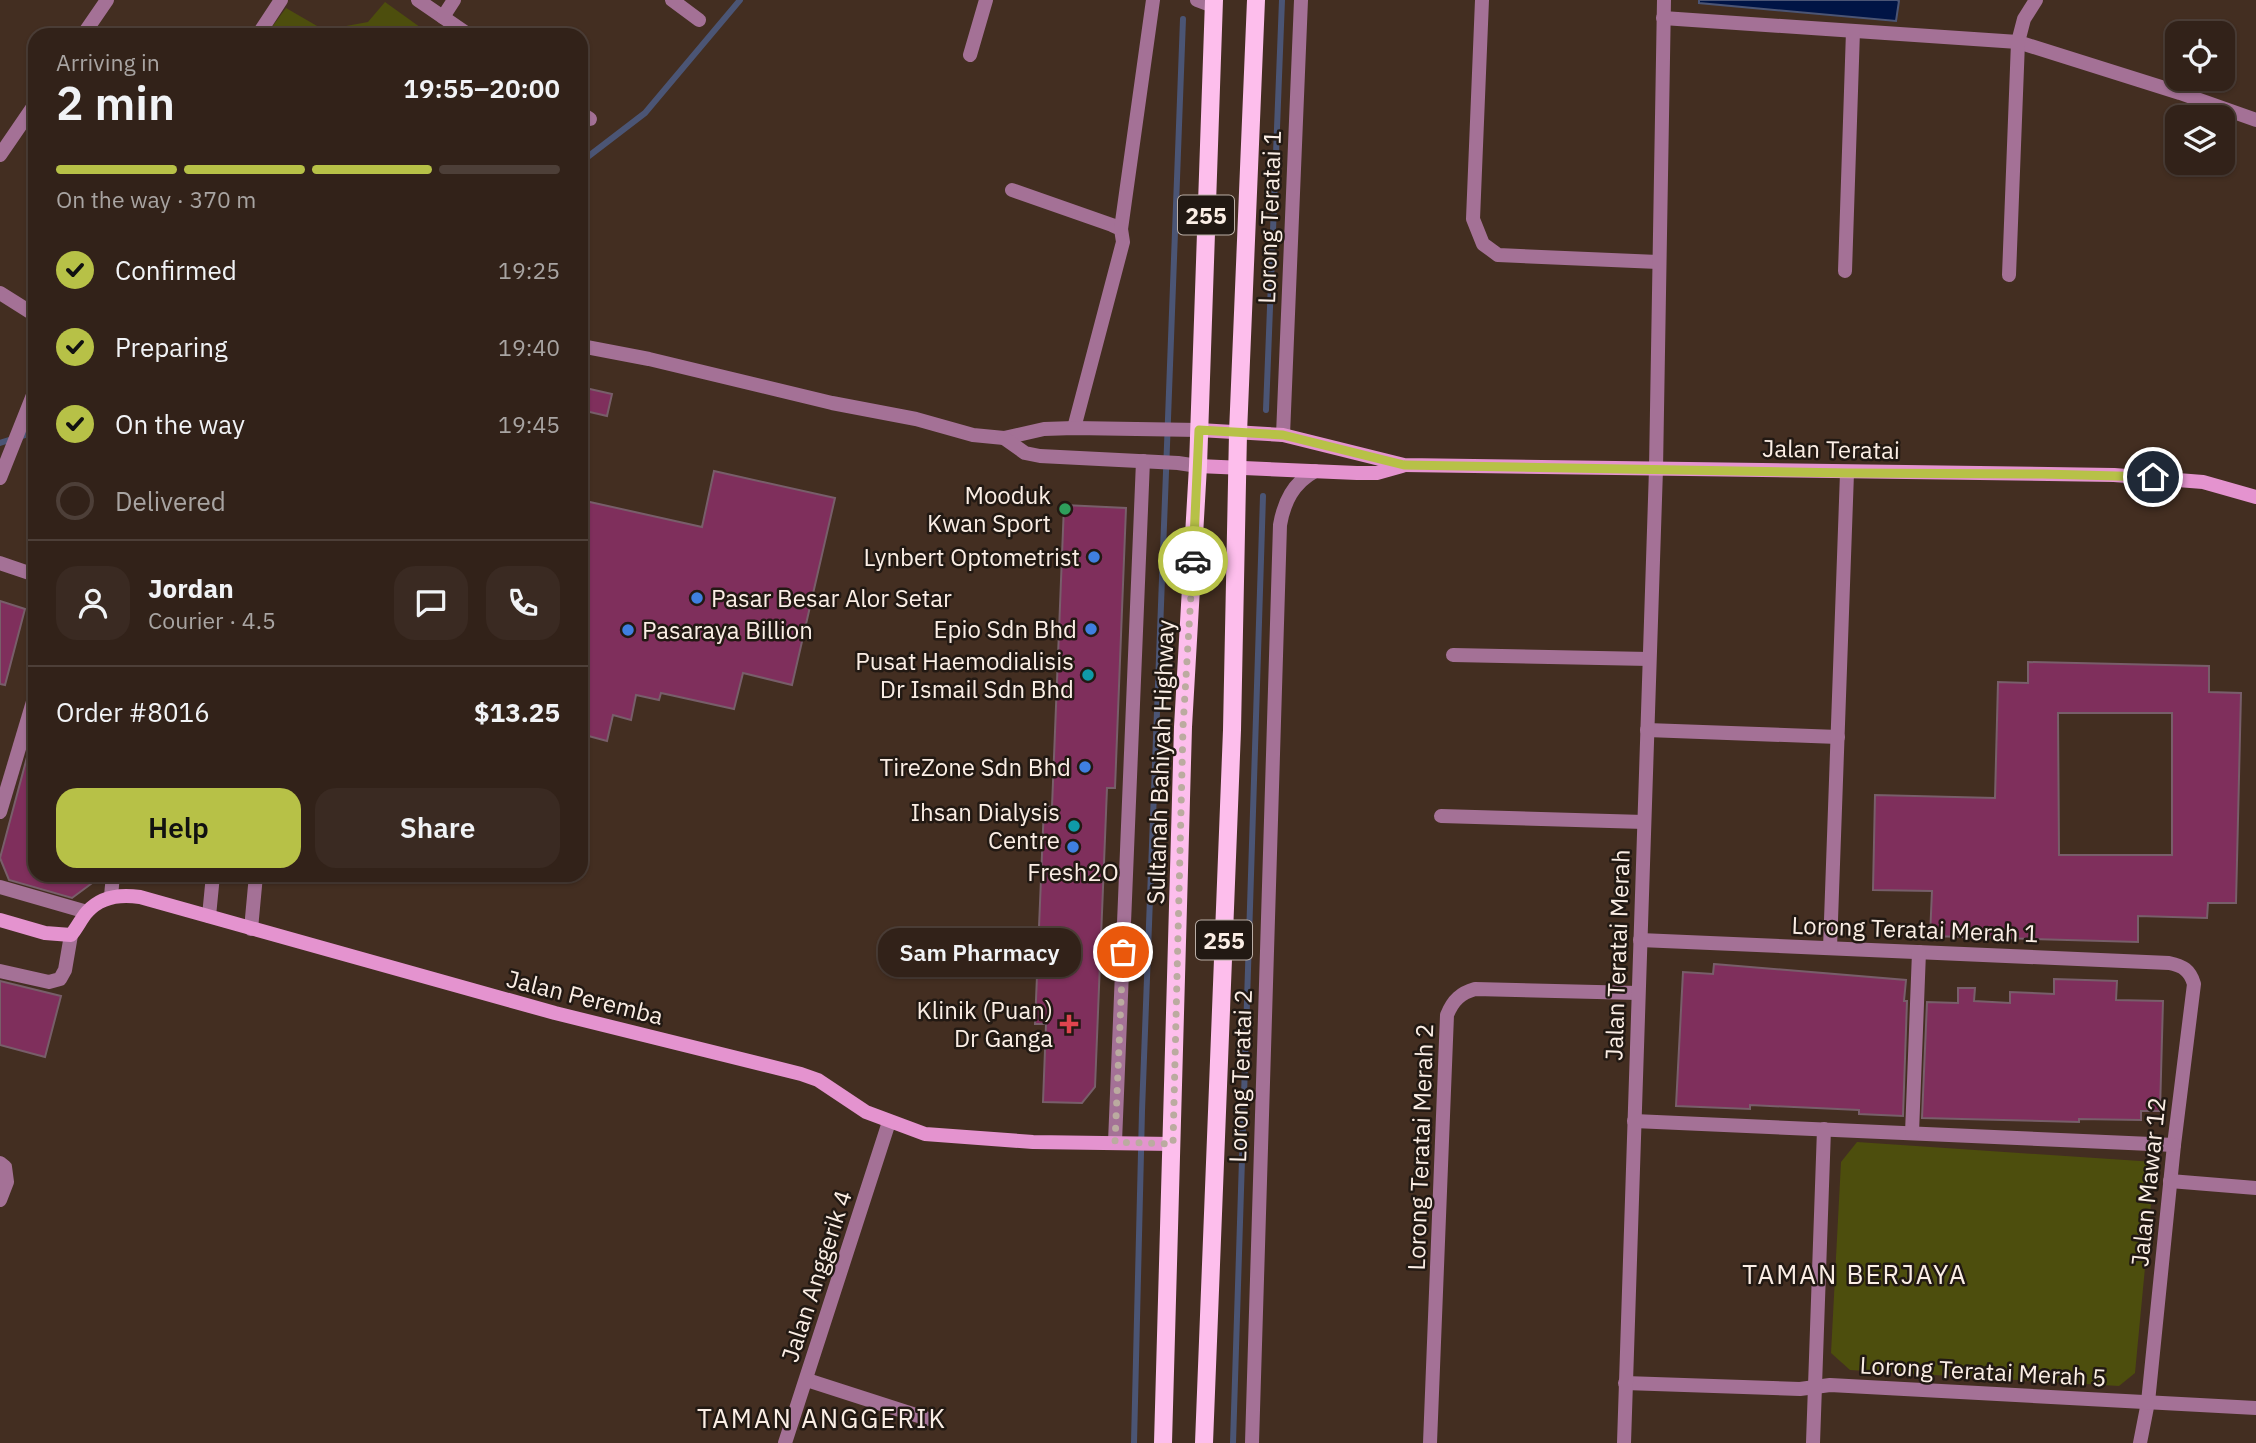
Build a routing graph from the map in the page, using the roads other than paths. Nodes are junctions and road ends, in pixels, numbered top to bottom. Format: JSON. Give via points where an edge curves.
{"nodes":[{"id":1,"x":107,"y":0,"type":"edge"},
{"id":2,"x":281,"y":0,"type":"edge"},
{"id":3,"x":418,"y":0,"type":"edge"},
{"id":4,"x":454,"y":0,"type":"edge"},
{"id":5,"x":672,"y":0,"type":"edge"},
{"id":6,"x":986,"y":0,"type":"edge"},
{"id":7,"x":1153,"y":0,"type":"edge"},
{"id":8,"x":1256,"y":0,"type":"edge"},
{"id":9,"x":1301,"y":0,"type":"edge"},
{"id":10,"x":1482,"y":0,"type":"edge"},
{"id":11,"x":1664,"y":0,"type":"edge"},
{"id":12,"x":2036,"y":0,"type":"edge"},
{"id":13,"x":1208,"y":2,"type":"edge"},
{"id":14,"x":443,"y":17,"type":"junction"},
{"id":15,"x":1663,"y":18,"type":"junction"},
{"id":16,"x":699,"y":20,"type":"dead end"},
{"id":17,"x":88,"y":28,"type":"edge"},
{"id":18,"x":263,"y":28,"type":"edge"},
{"id":19,"x":459,"y":28,"type":"edge"},
{"id":20,"x":1853,"y":31,"type":"junction"},
{"id":21,"x":2018,"y":43,"type":"junction"},
{"id":22,"x":970,"y":55,"type":"dead end"},
{"id":23,"x":28,"y":114,"type":"edge"},
{"id":24,"x":2256,"y":120,"type":"edge"},
{"id":25,"x":0,"y":155,"type":"edge"},
{"id":26,"x":1012,"y":190,"type":"dead end"},
{"id":27,"x":1121,"y":229,"type":"junction"},
{"id":28,"x":1658,"y":262,"type":"junction"},
{"id":29,"x":1845,"y":271,"type":"dead end"},
{"id":30,"x":2009,"y":275,"type":"dead end"},
{"id":31,"x":0,"y":293,"type":"edge"},
{"id":32,"x":28,"y":311,"type":"edge"},
{"id":33,"x":588,"y":347,"type":"edge"},
{"id":34,"x":28,"y":408,"type":"edge"},
{"id":35,"x":1074,"y":428,"type":"junction"},
{"id":36,"x":1199,"y":430,"type":"junction"},
{"id":37,"x":1238,"y":433,"type":"junction"},
{"id":38,"x":1283,"y":435,"type":"junction"},
{"id":39,"x":1004,"y":438,"type":"junction"},
{"id":40,"x":1148,"y":461,"type":"junction"},
{"id":41,"x":1404,"y":465,"type":"junction"},
{"id":42,"x":1198,"y":466,"type":"junction"},
{"id":43,"x":1237,"y":469,"type":"junction"},
{"id":44,"x":1656,"y":469,"type":"junction"},
{"id":45,"x":1315,"y":471,"type":"junction"},
{"id":46,"x":1847,"y":473,"type":"junction"},
{"id":47,"x":0,"y":478,"type":"edge"},
{"id":48,"x":2256,"y":497,"type":"edge"},
{"id":49,"x":0,"y":563,"type":"edge"},
{"id":50,"x":28,"y":573,"type":"edge"},
{"id":51,"x":1453,"y":655,"type":"dead end"},
{"id":52,"x":1649,"y":659,"type":"junction"},
{"id":53,"x":28,"y":718,"type":"edge"},
{"id":54,"x":1647,"y":730,"type":"junction"},
{"id":55,"x":1838,"y":737,"type":"junction"},
{"id":56,"x":0,"y":812,"type":"edge"},
{"id":57,"x":1441,"y":816,"type":"dead end"},
{"id":58,"x":1644,"y":822,"type":"junction"},
{"id":59,"x":112,"y":882,"type":"edge"},
{"id":60,"x":213,"y":882,"type":"edge"},
{"id":61,"x":255,"y":882,"type":"edge"},
{"id":62,"x":0,"y":887,"type":"edge"},
{"id":63,"x":111,"y":896,"type":"junction"},
{"id":64,"x":88,"y":912,"type":"junction"},
{"id":65,"x":209,"y":916,"type":"junction"},
{"id":66,"x":0,"y":920,"type":"edge"},
{"id":67,"x":251,"y":929,"type":"junction"},
{"id":68,"x":71,"y":935,"type":"junction"},
{"id":69,"x":1640,"y":940,"type":"junction"},
{"id":70,"x":1830,"y":948,"type":"junction"},
{"id":71,"x":1919,"y":952,"type":"junction"},
{"id":72,"x":2186,"y":969,"type":"joint"},
{"id":73,"x":0,"y":971,"type":"edge"},
{"id":74,"x":1638,"y":993,"type":"junction"},
{"id":75,"x":1634,"y":1121,"type":"junction"},
{"id":76,"x":890,"y":1122,"type":"junction"},
{"id":77,"x":1824,"y":1129,"type":"junction"},
{"id":78,"x":1912,"y":1133,"type":"junction"},
{"id":79,"x":1122,"y":1142,"type":"junction"},
{"id":80,"x":1173,"y":1144,"type":"junction"},
{"id":81,"x":2174,"y":1145,"type":"junction"},
{"id":82,"x":0,"y":1163,"type":"edge"},
{"id":83,"x":2170,"y":1181,"type":"junction"},
{"id":84,"x":2256,"y":1188,"type":"edge"},
{"id":85,"x":0,"y":1200,"type":"edge"},
{"id":86,"x":807,"y":1380,"type":"junction"},
{"id":87,"x":1625,"y":1383,"type":"junction"},
{"id":88,"x":1815,"y":1387,"type":"junction"},
{"id":89,"x":2148,"y":1402,"type":"junction"},
{"id":90,"x":2256,"y":1408,"type":"edge"},
{"id":91,"x":928,"y":1419,"type":"dead end"},
{"id":92,"x":785,"y":1443,"type":"edge"},
{"id":93,"x":1163,"y":1443,"type":"edge"},
{"id":94,"x":1204,"y":1443,"type":"edge"},
{"id":95,"x":1252,"y":1443,"type":"edge"},
{"id":96,"x":1430,"y":1443,"type":"edge"},
{"id":97,"x":1623,"y":1443,"type":"edge"},
{"id":98,"x":1813,"y":1443,"type":"edge"},
{"id":99,"x":2140,"y":1443,"type":"edge"}],
"edges":[{"from":1,"to":17,"type":"street"},
{"from":2,"to":18,"type":"street"},
{"from":3,"to":14,"type":"street"},
{"from":4,"to":14,"type":"street"},
{"from":5,"to":16,"type":"street"},
{"from":6,"to":22,"type":"street"},
{"from":7,"to":27,"type":"street"},
{"from":8,"to":37,"type":"main road","number":"255"},
{"from":9,"to":38,"type":"street","name":"Lorong Teratai 1"},
{"from":10,"to":28,"type":"street","via":[[1473,219],[1483,244],[1498,255]]},
{"from":11,"to":15,"type":"street","name":"Jalan Teratai Merah"},
{"from":12,"to":21,"type":"street","via":[[2024,19]]},
{"from":13,"to":36,"type":"main road","name":"Sultanah Bahiyah Highway","number":"255"},
{"from":14,"to":19,"type":"street"},
{"from":15,"to":20,"type":"street"},
{"from":15,"to":28,"type":"street","name":"Jalan Teratai Merah"},
{"from":20,"to":21,"type":"street"},
{"from":20,"to":29,"type":"street"},
{"from":21,"to":24,"type":"street"},
{"from":21,"to":30,"type":"street"},
{"from":23,"to":25,"type":"street"},
{"from":26,"to":27,"type":"street"},
{"from":27,"to":35,"type":"street","via":[[1123,242]]},
{"from":28,"to":44,"type":"street","name":"Jalan Teratai Merah"},
{"from":31,"to":32,"type":"street"},
{"from":33,"to":39,"type":"street","via":[[973,435]]},
{"from":34,"to":47,"type":"street"},
{"from":35,"to":36,"type":"street"},
{"from":35,"to":39,"type":"street"},
{"from":36,"to":37,"type":"street","name":"Jalan Teratai"},
{"from":36,"to":42,"type":"main road","name":"Sultanah Bahiyah Highway","number":"255"},
{"from":37,"to":38,"type":"street","name":"Jalan Teratai"},
{"from":37,"to":43,"type":"main road","number":"255"},
{"from":38,"to":41,"type":"street","name":"Jalan Teratai"},
{"from":39,"to":40,"type":"street","via":[[1025,453],[1040,456]]},
{"from":40,"to":42,"type":"street"},
{"from":40,"to":79,"type":"street"},
{"from":41,"to":44,"type":"street","name":"Jalan Teratai"},
{"from":41,"to":45,"type":"street","name":"Jalan Teratai","via":[[1377,473]]},
{"from":42,"to":43,"type":"street","name":"Jalan Teratai"},
{"from":42,"to":80,"type":"main road","name":"Sultanah Bahiyah Highway","number":"255","via":[[1183,727]]},
{"from":43,"to":45,"type":"street","name":"Jalan Teratai"},
{"from":43,"to":94,"type":"main road","number":"255","via":[[1232,730]]},
{"from":44,"to":46,"type":"street","name":"Jalan Teratai"},
{"from":44,"to":52,"type":"street","name":"Jalan Teratai Merah"},
{"from":45,"to":95,"type":"street","name":"Lorong Teratai 2","via":[[1300,480],[1282,513]]},
{"from":46,"to":48,"type":"street","name":"Jalan Teratai","via":[[2153,477],[2203,482]]},
{"from":46,"to":55,"type":"street"},
{"from":49,"to":50,"type":"street"},
{"from":51,"to":52,"type":"street"},
{"from":52,"to":54,"type":"street","name":"Jalan Teratai Merah"},
{"from":53,"to":56,"type":"street"},
{"from":54,"to":55,"type":"street"},
{"from":54,"to":58,"type":"street","name":"Jalan Teratai Merah"},
{"from":55,"to":70,"type":"street"},
{"from":57,"to":58,"type":"street"},
{"from":58,"to":69,"type":"street","name":"Jalan Teratai Merah"},
{"from":59,"to":63,"type":"street"},
{"from":60,"to":65,"type":"street"},
{"from":61,"to":67,"type":"street"},
{"from":62,"to":64,"type":"street"},
{"from":63,"to":64,"type":"street"},
{"from":63,"to":65,"type":"street","name":"Jalan Peremba","via":[[140,897]]},
{"from":64,"to":68,"type":"street"},
{"from":65,"to":67,"type":"street","name":"Jalan Peremba"},
{"from":66,"to":68,"type":"street"},
{"from":67,"to":76,"type":"street","name":"Jalan Peremba","via":[[555,1013],[801,1074]]},
{"from":68,"to":73,"type":"street","via":[[60,979],[49,982]]},
{"from":69,"to":70,"type":"street","name":"Lorong Teratai Merah 1"},
{"from":69,"to":74,"type":"street","name":"Jalan Teratai Merah"},
{"from":70,"to":71,"type":"street","name":"Lorong Teratai Merah 1"},
{"from":71,"to":72,"type":"street","name":"Lorong Teratai Merah 1","via":[[2169,963]]},
{"from":71,"to":78,"type":"street"},
{"from":72,"to":81,"type":"street","name":"Jalan Mawar 12","via":[[2193,984]]},
{"from":74,"to":75,"type":"street","name":"Jalan Teratai Merah"},
{"from":74,"to":96,"type":"street","name":"Lorong Teratai Merah 2","via":[[1475,989],[1451,1006],[1447,1015]]},
{"from":75,"to":77,"type":"street"},
{"from":75,"to":87,"type":"street","name":"Jalan Teratai Merah"},
{"from":76,"to":79,"type":"street","name":"Jalan Peremba","via":[[925,1134],[1033,1142]]},
{"from":76,"to":86,"type":"street","name":"Jalan Anggerik 4"},
{"from":77,"to":78,"type":"street"},
{"from":77,"to":88,"type":"street"},
{"from":78,"to":81,"type":"street"},
{"from":79,"to":80,"type":"street","name":"Jalan Peremba"},
{"from":80,"to":93,"type":"main road","name":"Sultanah Bahiyah Highway","number":"255"},
{"from":81,"to":83,"type":"street","name":"Jalan Mawar 12"},
{"from":82,"to":85,"type":"street","via":[[5,1167],[6,1182]]},
{"from":83,"to":84,"type":"street"},
{"from":83,"to":89,"type":"street","name":"Jalan Mawar 12"},
{"from":86,"to":91,"type":"street"},
{"from":86,"to":92,"type":"street","name":"Jalan Anggerik 4"},
{"from":87,"to":88,"type":"street","name":"Lorong Teratai Merah 5"},
{"from":87,"to":97,"type":"street","name":"Jalan Teratai Merah"},
{"from":88,"to":89,"type":"street","name":"Lorong Teratai Merah 5"},
{"from":88,"to":98,"type":"street"},
{"from":89,"to":90,"type":"street","name":"Lorong Teratai Merah 5"},
{"from":89,"to":99,"type":"street","name":"Jalan Mawar 12"}]}
